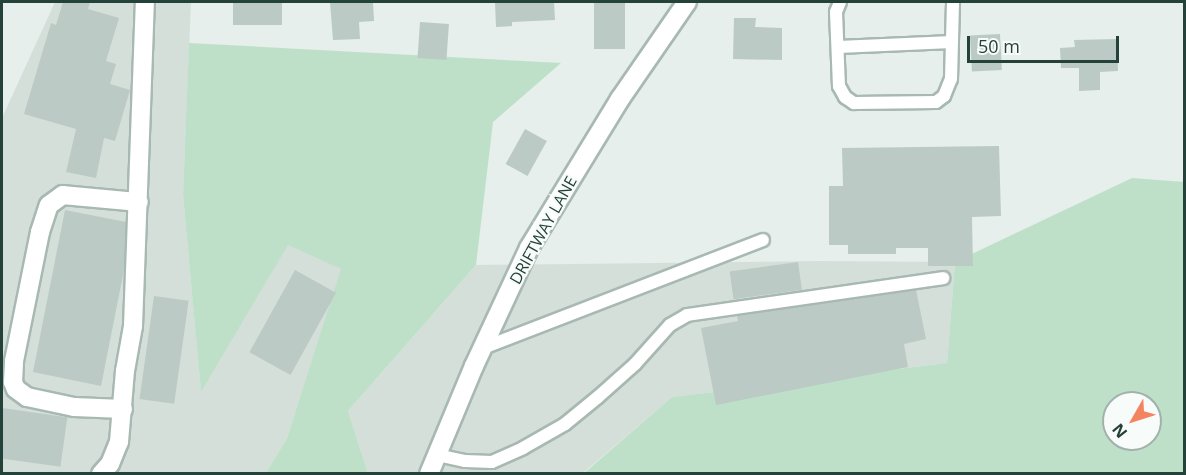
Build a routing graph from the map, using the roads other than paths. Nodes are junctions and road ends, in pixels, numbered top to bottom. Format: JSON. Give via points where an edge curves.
{"nodes":[{"id":1,"x":146,"y":2,"type":"edge"},
{"id":2,"x":687,"y":2,"type":"edge"},
{"id":3,"x":953,"y":2,"type":"edge"},
{"id":4,"x":839,"y":4,"type":"edge"},
{"id":5,"x":952,"y":42,"type":"junction"},
{"id":6,"x":837,"y":47,"type":"junction"},
{"id":7,"x":139,"y":202,"type":"junction"},
{"id":8,"x":763,"y":240,"type":"dead end"},
{"id":9,"x":943,"y":278,"type":"dead end"},
{"id":10,"x":483,"y":348,"type":"junction"},
{"id":11,"x":123,"y":409,"type":"junction"},
{"id":12,"x":437,"y":455,"type":"junction"},
{"id":13,"x":101,"y":474,"type":"edge"},
{"id":14,"x":429,"y":474,"type":"edge"}],
"edges":[{"from":1,"to":7,"type":"street"},
{"from":2,"to":10,"type":"street","name":"DRIFTWAY LANE","via":[[620,99],[529,248]]},
{"from":3,"to":5,"type":"lane"},
{"from":4,"to":6,"type":"lane"},
{"from":5,"to":6,"type":"lane"},
{"from":5,"to":6,"type":"lane","via":[[951,79],[940,100],[854,103],[842,93]]},
{"from":7,"to":11,"type":"street","via":[[133,326]]},
{"from":7,"to":11,"type":"street","via":[[63,195],[49,205],[14,362],[13,382],[27,397],[74,407]]},
{"from":8,"to":10,"type":"lane"},
{"from":9,"to":12,"type":"lane","via":[[687,315],[670,326],[635,364],[565,424],[523,448],[492,462]]},
{"from":10,"to":12,"type":"street","name":"DRIFTWAY LANE"},
{"from":11,"to":13,"type":"street","via":[[119,442]]},
{"from":12,"to":14,"type":"street","name":"DRIFTWAY LANE"}]}
